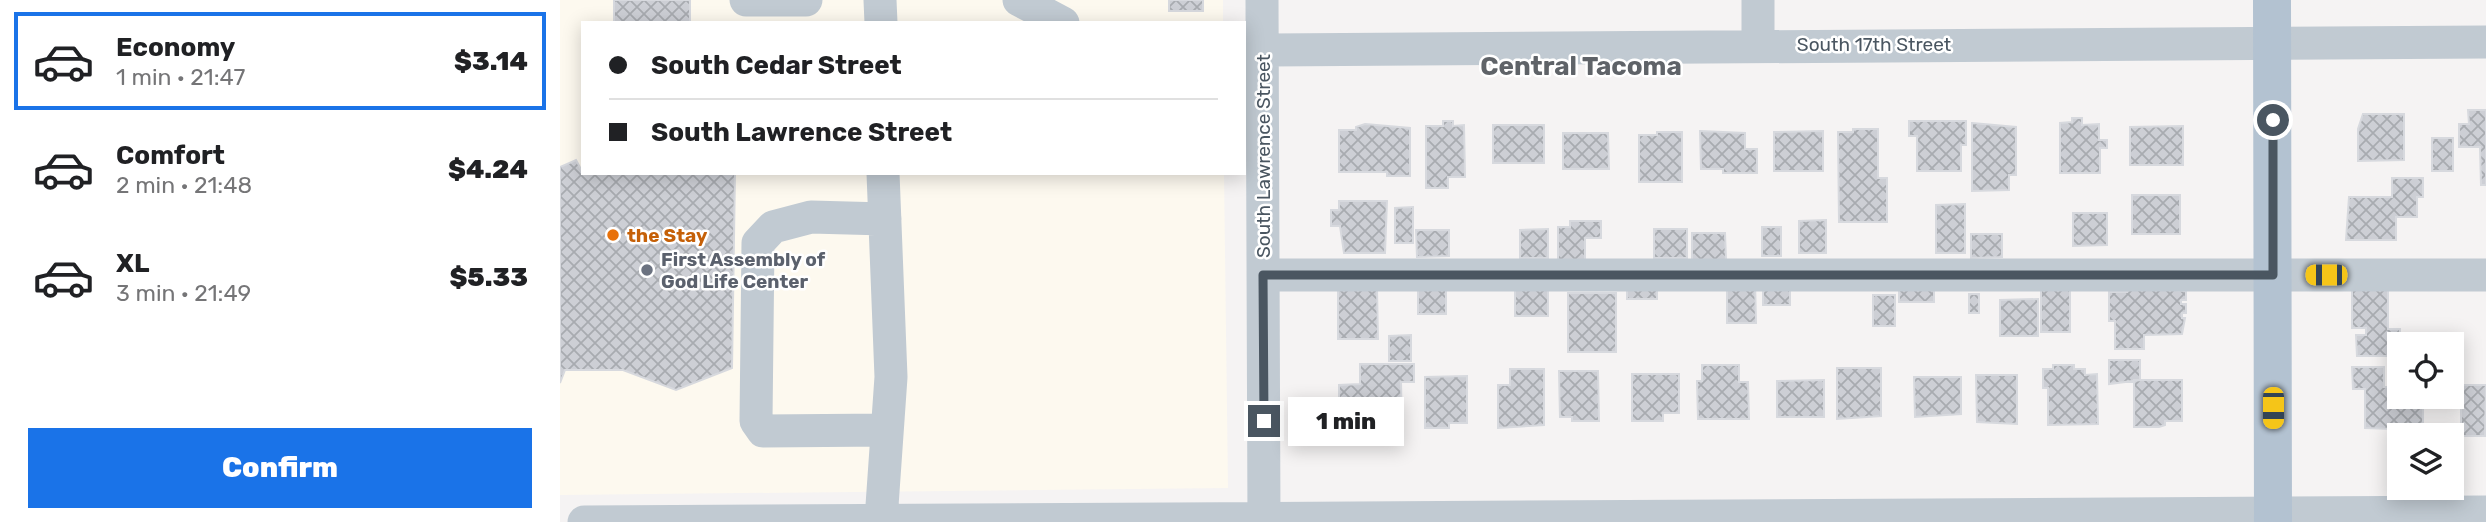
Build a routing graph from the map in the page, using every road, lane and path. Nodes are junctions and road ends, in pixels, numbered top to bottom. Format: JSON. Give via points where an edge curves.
{"nodes":[{"id":1,"x":746,"y":0,"type":"edge"},
{"id":2,"x":806,"y":0,"type":"edge"},
{"id":3,"x":880,"y":0,"type":"edge"},
{"id":4,"x":1019,"y":0,"type":"edge"},
{"id":5,"x":1758,"y":0,"type":"edge"},
{"id":6,"x":2272,"y":0,"type":"edge"},
{"id":7,"x":881,"y":21,"type":"edge"},
{"id":8,"x":1059,"y":21,"type":"edge"},
{"id":9,"x":1258,"y":25,"type":"edge"},
{"id":10,"x":2486,"y":42,"type":"edge"},
{"id":11,"x":2273,"y":43,"type":"junction"},
{"id":12,"x":1758,"y":45,"type":"junction"},
{"id":13,"x":883,"y":175,"type":"edge"},
{"id":14,"x":885,"y":219,"type":"junction"},
{"id":15,"x":1263,"y":275,"type":"junction"},
{"id":16,"x":2273,"y":275,"type":"junction"},
{"id":17,"x":2486,"y":275,"type":"edge"},
{"id":18,"x":887,"y":430,"type":"junction"},
{"id":19,"x":2486,"y":512,"type":"edge"},
{"id":20,"x":2273,"y":518,"type":"edge"},
{"id":21,"x":881,"y":520,"type":"edge"},
{"id":22,"x":1264,"y":520,"type":"edge"},
{"id":23,"x":971,"y":521,"type":"edge"},
{"id":24,"x":584,"y":522,"type":"edge"}],
"edges":[{"from":1,"to":2,"type":"street"},
{"from":3,"to":7,"type":"street"},
{"from":4,"to":8,"type":"street"},
{"from":5,"to":12,"type":"street"},
{"from":6,"to":11,"type":"main road"},
{"from":9,"to":12,"type":"street","name":"South 17th Street"},
{"from":9,"to":15,"type":"street","name":"South Lawrence Street"},
{"from":10,"to":11,"type":"street","name":"South 17th Street"},
{"from":11,"to":12,"type":"street","name":"South 17th Street"},
{"from":11,"to":16,"type":"main road"},
{"from":13,"to":14,"type":"street"},
{"from":14,"to":18,"type":"street","via":[[891,377]]},
{"from":14,"to":18,"type":"street","via":[[811,217],[773,227],[758,243],[756,421],[763,430]]},
{"from":15,"to":16,"type":"street"},
{"from":15,"to":22,"type":"street","name":"South Lawrence Street"},
{"from":16,"to":17,"type":"street"},
{"from":16,"to":20,"type":"main road"},
{"from":18,"to":21,"type":"street"},
{"from":19,"to":20,"type":"street"},
{"from":20,"to":22,"type":"street"},
{"from":21,"to":23,"type":"street"},
{"from":21,"to":24,"type":"street"},
{"from":22,"to":23,"type":"street"}]}
